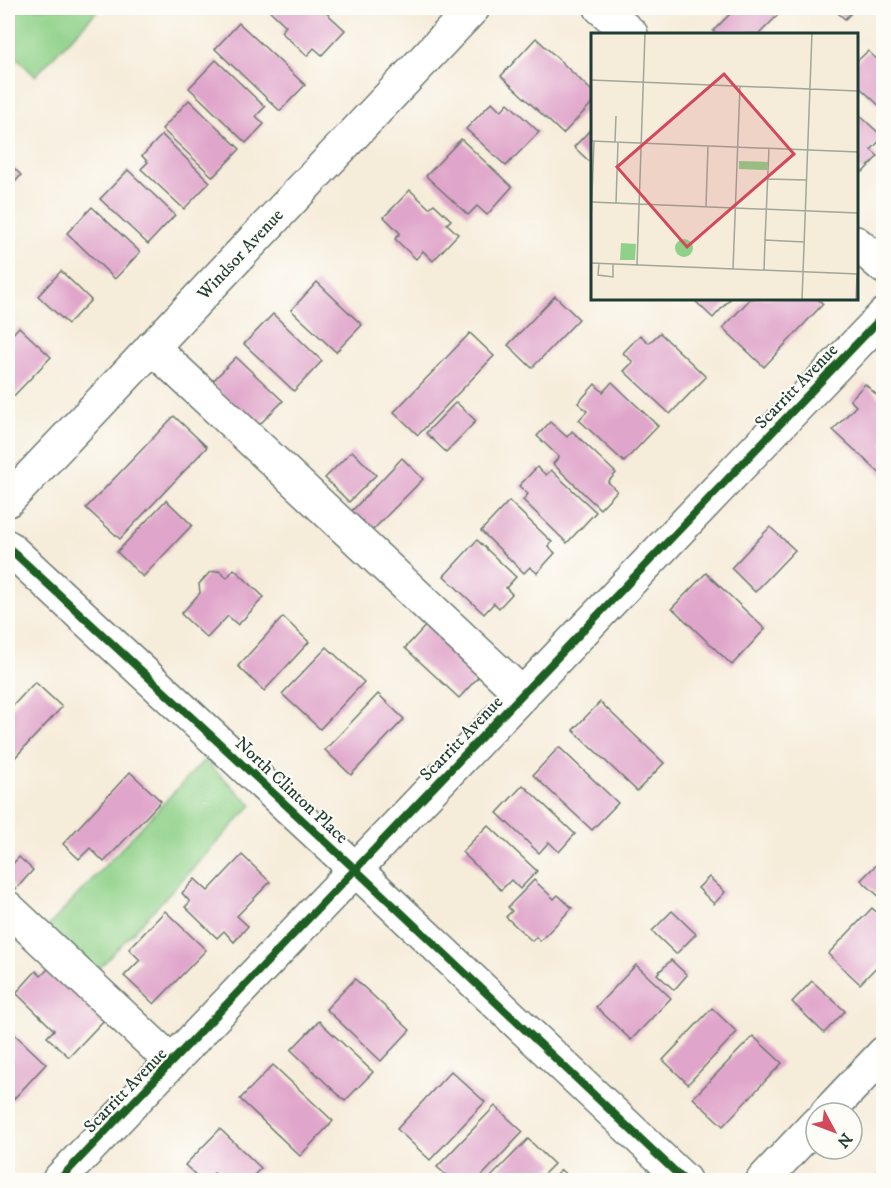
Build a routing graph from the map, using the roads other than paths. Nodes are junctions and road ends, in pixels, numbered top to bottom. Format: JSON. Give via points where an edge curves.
{"nodes":[{"id":1,"x":472,"y":8,"type":"edge"},
{"id":2,"x":601,"y":8,"type":"edge"},
{"id":3,"x":630,"y":33,"type":"edge"},
{"id":4,"x":858,"y":245,"type":"edge"},
{"id":5,"x":884,"y":267,"type":"edge"},
{"id":6,"x":884,"y":315,"type":"edge"},
{"id":7,"x":152,"y":347,"type":"junction"},
{"id":8,"x":8,"y":500,"type":"edge"},
{"id":9,"x":8,"y":547,"type":"edge"},
{"id":10,"x":522,"y":695,"type":"junction"},
{"id":11,"x":356,"y":870,"type":"junction"},
{"id":12,"x":8,"y":908,"type":"edge"},
{"id":13,"x":884,"y":1053,"type":"edge"},
{"id":14,"x":172,"y":1062,"type":"junction"},
{"id":15,"x":838,"y":1101,"type":"edge"},
{"id":16,"x":804,"y":1137,"type":"edge"},
{"id":17,"x":59,"y":1180,"type":"edge"},
{"id":18,"x":684,"y":1180,"type":"edge"},
{"id":19,"x":763,"y":1180,"type":"edge"}],
"edges":[{"from":1,"to":7,"type":"street","name":"Windsor Avenue"},
{"from":2,"to":3,"type":"street"},
{"from":4,"to":5,"type":"street"},
{"from":6,"to":10,"type":"street","name":"Scarritt Avenue"},
{"from":7,"to":8,"type":"street","name":"Windsor Avenue"},
{"from":7,"to":10,"type":"street"},
{"from":9,"to":11,"type":"street","name":"North Clinton Place"},
{"from":10,"to":11,"type":"street","name":"Scarritt Avenue"},
{"from":11,"to":14,"type":"street","name":"Scarritt Avenue"},
{"from":11,"to":18,"type":"street","name":"North Clinton Place"},
{"from":12,"to":14,"type":"street"},
{"from":13,"to":15,"type":"street"},
{"from":14,"to":17,"type":"street","name":"Scarritt Avenue"},
{"from":16,"to":19,"type":"street"}]}
